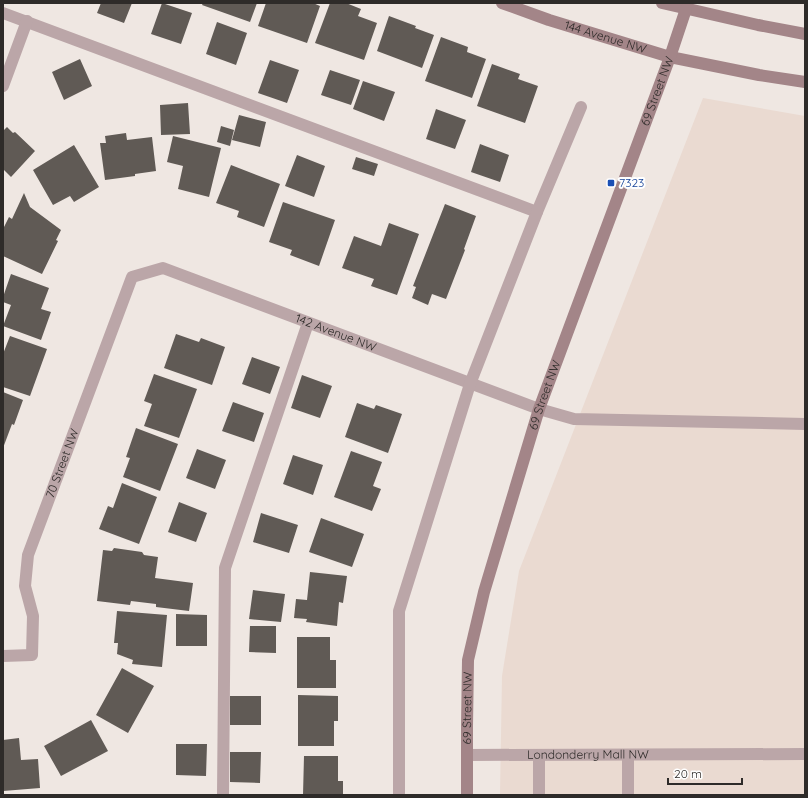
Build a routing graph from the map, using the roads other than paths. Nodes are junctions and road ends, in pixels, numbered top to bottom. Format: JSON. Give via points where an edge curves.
{"nodes":[{"id":1,"x":502,"y":3,"type":"edge"},
{"id":2,"x":662,"y":3,"type":"edge"},
{"id":3,"x":686,"y":9,"type":"junction"},
{"id":4,"x":3,"y":13,"type":"edge"},
{"id":5,"x":27,"y":21,"type":"junction"},
{"id":6,"x":805,"y":34,"type":"edge"},
{"id":7,"x":670,"y":57,"type":"junction"},
{"id":8,"x":805,"y":82,"type":"edge"},
{"id":9,"x":3,"y":86,"type":"edge"},
{"id":10,"x":581,"y":107,"type":"dead end"},
{"id":11,"x":536,"y":212,"type":"junction"},
{"id":12,"x":132,"y":277,"type":"joint"},
{"id":13,"x":308,"y":323,"type":"junction"},
{"id":14,"x":470,"y":384,"type":"junction"},
{"id":15,"x":539,"y":409,"type":"junction"},
{"id":16,"x":805,"y":424,"type":"edge"},
{"id":17,"x":3,"y":656,"type":"edge"},
{"id":18,"x":805,"y":754,"type":"edge"},
{"id":19,"x":467,"y":755,"type":"junction"},
{"id":20,"x":539,"y":755,"type":"junction"},
{"id":21,"x":628,"y":755,"type":"junction"},
{"id":22,"x":223,"y":795,"type":"edge"},
{"id":23,"x":399,"y":795,"type":"edge"},
{"id":24,"x":467,"y":795,"type":"edge"},
{"id":25,"x":539,"y":795,"type":"edge"},
{"id":26,"x":628,"y":795,"type":"edge"}],
"edges":[{"from":1,"to":7,"type":"street","name":"144 Avenue NW"},
{"from":2,"to":3,"type":"street"},
{"from":3,"to":6,"type":"street"},
{"from":3,"to":7,"type":"street","name":"69 Street NW"},
{"from":4,"to":5,"type":"street"},
{"from":5,"to":9,"type":"street"},
{"from":5,"to":11,"type":"street"},
{"from":7,"to":8,"type":"street","name":"144 Avenue NW"},
{"from":7,"to":15,"type":"street","name":"69 Street NW"},
{"from":10,"to":11,"type":"street"},
{"from":11,"to":14,"type":"street"},
{"from":12,"to":13,"type":"street","name":"142 Avenue NW","via":[[163,268]]},
{"from":12,"to":17,"type":"street","name":"70 Street NW","via":[[28,555],[25,586],[33,616],[32,655]]},
{"from":13,"to":14,"type":"street","name":"142 Avenue NW"},
{"from":13,"to":22,"type":"street","via":[[225,568]]},
{"from":14,"to":15,"type":"street","name":"142 Avenue NW"},
{"from":14,"to":23,"type":"street","via":[[399,611]]},
{"from":15,"to":16,"type":"street","name":"142 Avenue NW","via":[[574,419]]},
{"from":15,"to":19,"type":"street","name":"69 Street NW","via":[[484,592],[468,660]]},
{"from":18,"to":21,"type":"street","name":"Londonderry Mall NW"},
{"from":19,"to":20,"type":"street","name":"Londonderry Mall NW"},
{"from":19,"to":24,"type":"street","name":"69 Street NW"},
{"from":20,"to":21,"type":"street","name":"Londonderry Mall NW"},
{"from":20,"to":25,"type":"street"},
{"from":21,"to":26,"type":"street"}]}
